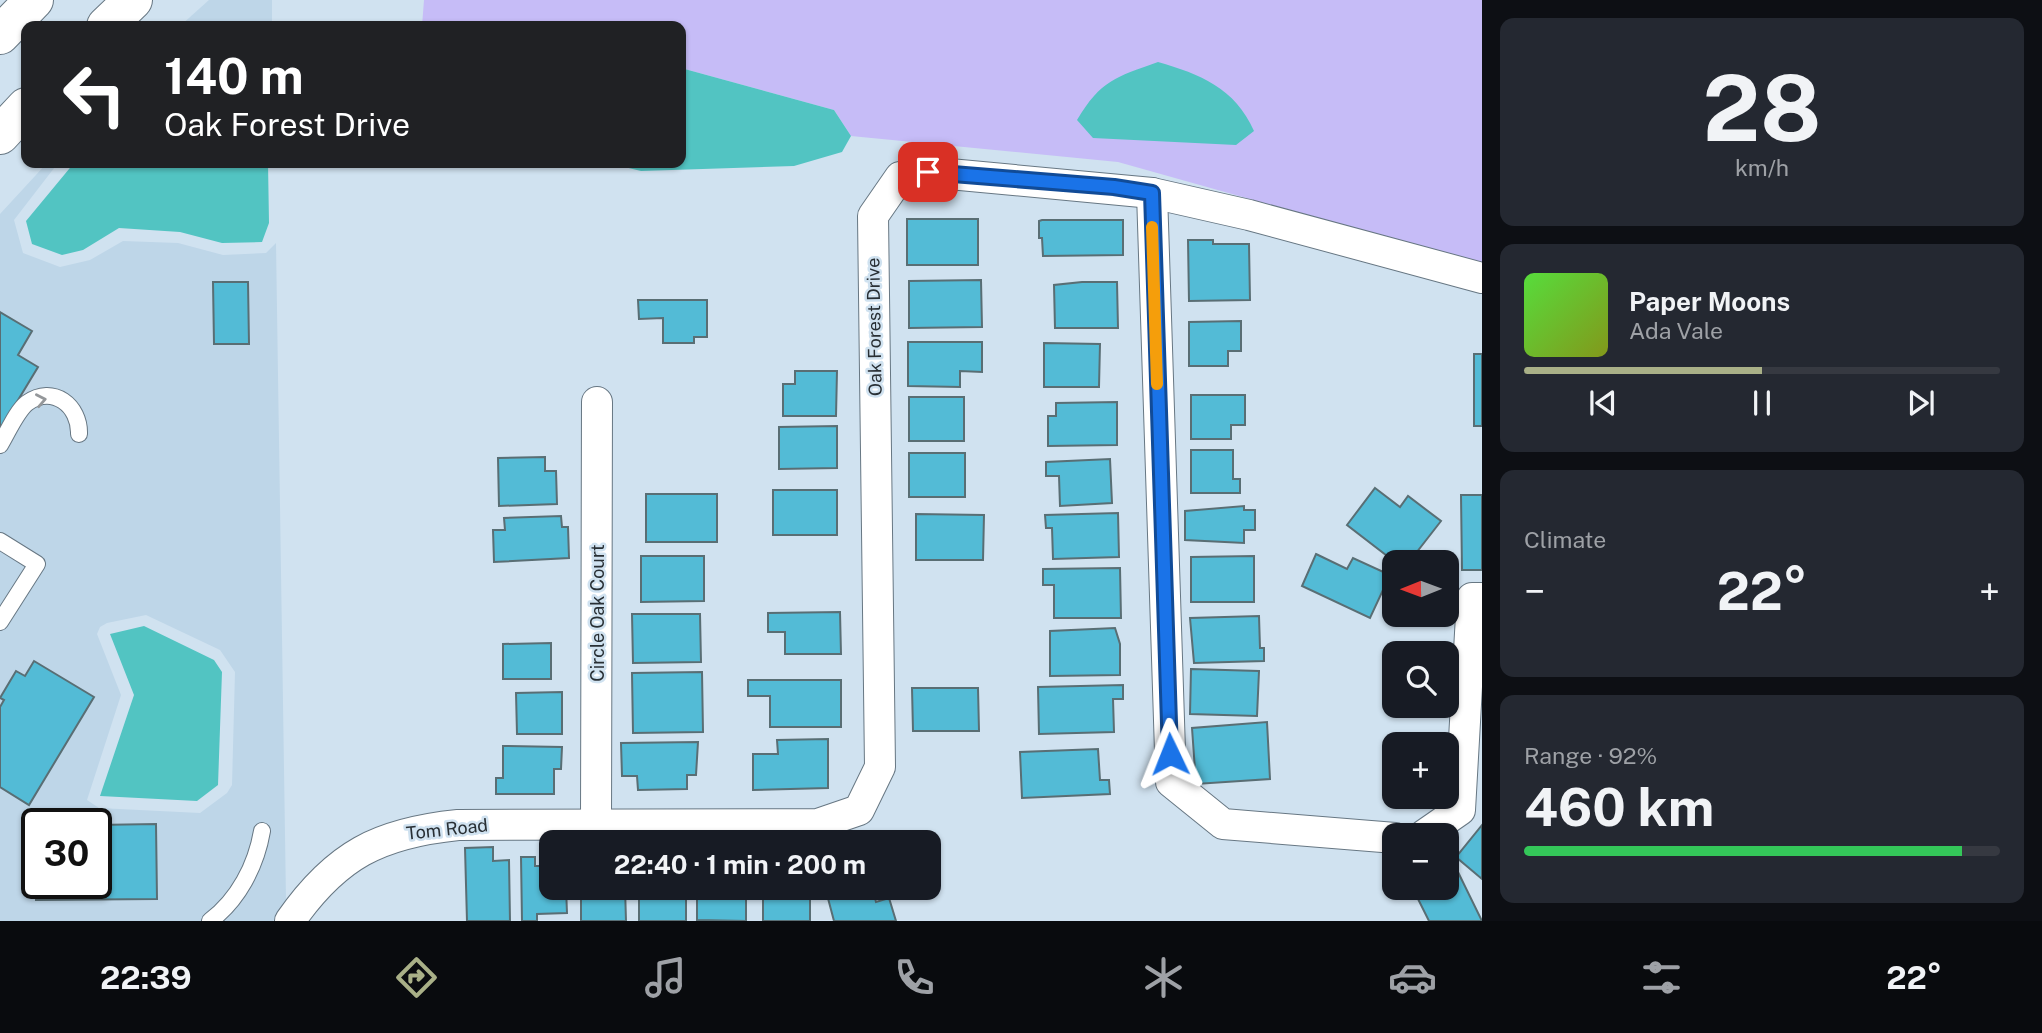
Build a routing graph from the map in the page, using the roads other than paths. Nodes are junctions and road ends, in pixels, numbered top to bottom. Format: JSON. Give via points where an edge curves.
{"nodes":[{"id":1,"x":34,"y":0,"type":"edge"},
{"id":2,"x":133,"y":0,"type":"edge"},
{"id":3,"x":111,"y":21,"type":"edge"},
{"id":4,"x":0,"y":35,"type":"edge"},
{"id":5,"x":21,"y":112,"type":"edge"},
{"id":6,"x":0,"y":135,"type":"edge"},
{"id":7,"x":1152,"y":193,"type":"junction"},
{"id":8,"x":1482,"y":278,"type":"edge"},
{"id":9,"x":597,"y":402,"type":"dead end"},
{"id":10,"x":79,"y":434,"type":"dead end"},
{"id":11,"x":0,"y":444,"type":"edge"},
{"id":12,"x":0,"y":541,"type":"edge"},
{"id":13,"x":1482,"y":598,"type":"edge"},
{"id":14,"x":0,"y":622,"type":"edge"},
{"id":15,"x":1441,"y":823,"type":"edge"},
{"id":16,"x":596,"y":824,"type":"junction"},
{"id":17,"x":262,"y":831,"type":"dead end"},
{"id":18,"x":1382,"y":837,"type":"edge"},
{"id":19,"x":216,"y":919,"type":"edge"},
{"id":20,"x":290,"y":921,"type":"edge"}],
"edges":[{"from":1,"to":4,"type":"main road"},
{"from":2,"to":3,"type":"main road"},
{"from":5,"to":6,"type":"main road"},
{"from":7,"to":8,"type":"street","name":"Oak Forest Drive"},
{"from":7,"to":16,"type":"street","name":"Oak Forest Drive","via":[[928,172],[900,177],[873,216],[880,767],[859,810],[818,824]]},
{"from":7,"to":18,"type":"street","via":[[1171,782],[1223,824]]},
{"from":9,"to":16,"type":"street","name":"Circle Oak Court"},
{"from":11,"to":10,"type":"lane","one_way":true,"via":[[22,409],[41,398],[57,398],[74,408]]},
{"from":12,"to":14,"type":"lane","via":[[37,564]]},
{"from":13,"to":15,"type":"street","via":[[1472,598],[1460,810]]},
{"from":16,"to":20,"type":"street","name":"Tom Road","via":[[458,825],[391,836],[343,862],[316,886]]},
{"from":17,"to":19,"type":"lane","via":[[251,867]]}]}
